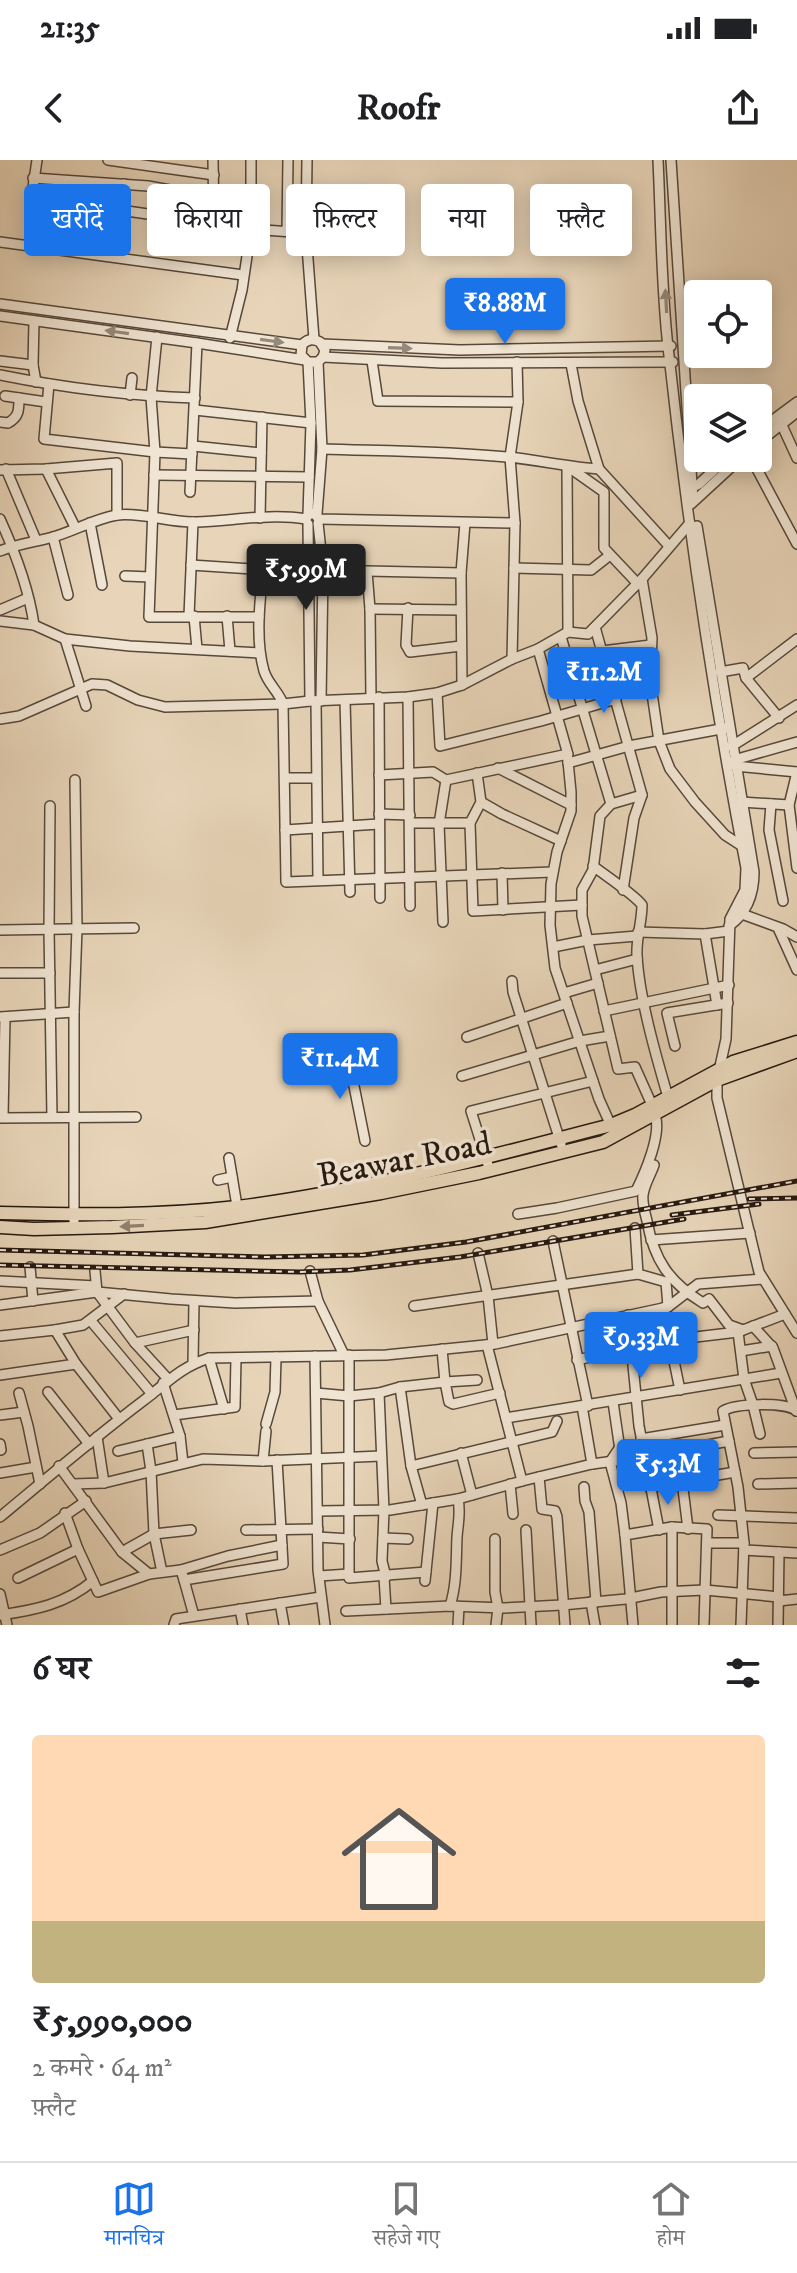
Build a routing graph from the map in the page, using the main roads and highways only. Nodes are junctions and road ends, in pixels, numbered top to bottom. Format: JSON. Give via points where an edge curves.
{"nodes":[{"id":1,"x":797,"y":1042,"type":"edge"},
{"id":2,"x":797,"y":1051,"type":"edge"},
{"id":3,"x":718,"y":1075,"type":"junction"},
{"id":4,"x":653,"y":1110,"type":"junction"},
{"id":5,"x":561,"y":1145,"type":"junction"},
{"id":6,"x":263,"y":1208,"type":"junction"},
{"id":7,"x":0,"y":1213,"type":"edge"},
{"id":8,"x":0,"y":1227,"type":"edge"}],
"edges":[{"from":1,"to":3,"type":"main road","name":"Beawar Road","via":[[742,1059]]},
{"from":2,"to":3,"type":"main road","name":"Beawar Road"},
{"from":3,"to":4,"type":"main road","name":"Beawar Road"},
{"from":3,"to":4,"type":"main road","name":"Beawar Road","via":[[668,1097]]},
{"from":4,"to":5,"type":"main road","name":"Beawar Road","via":[[613,1131]]},
{"from":5,"to":6,"type":"main road","name":"Beawar Road"},
{"from":5,"to":6,"type":"main road","name":"Beawar Road","via":[[490,1171],[381,1193]]},
{"from":6,"to":7,"type":"main road","name":"Beawar Road"},
{"from":6,"to":8,"type":"main road","name":"Beawar Road","one_way":true,"via":[[205,1222]]}]}
